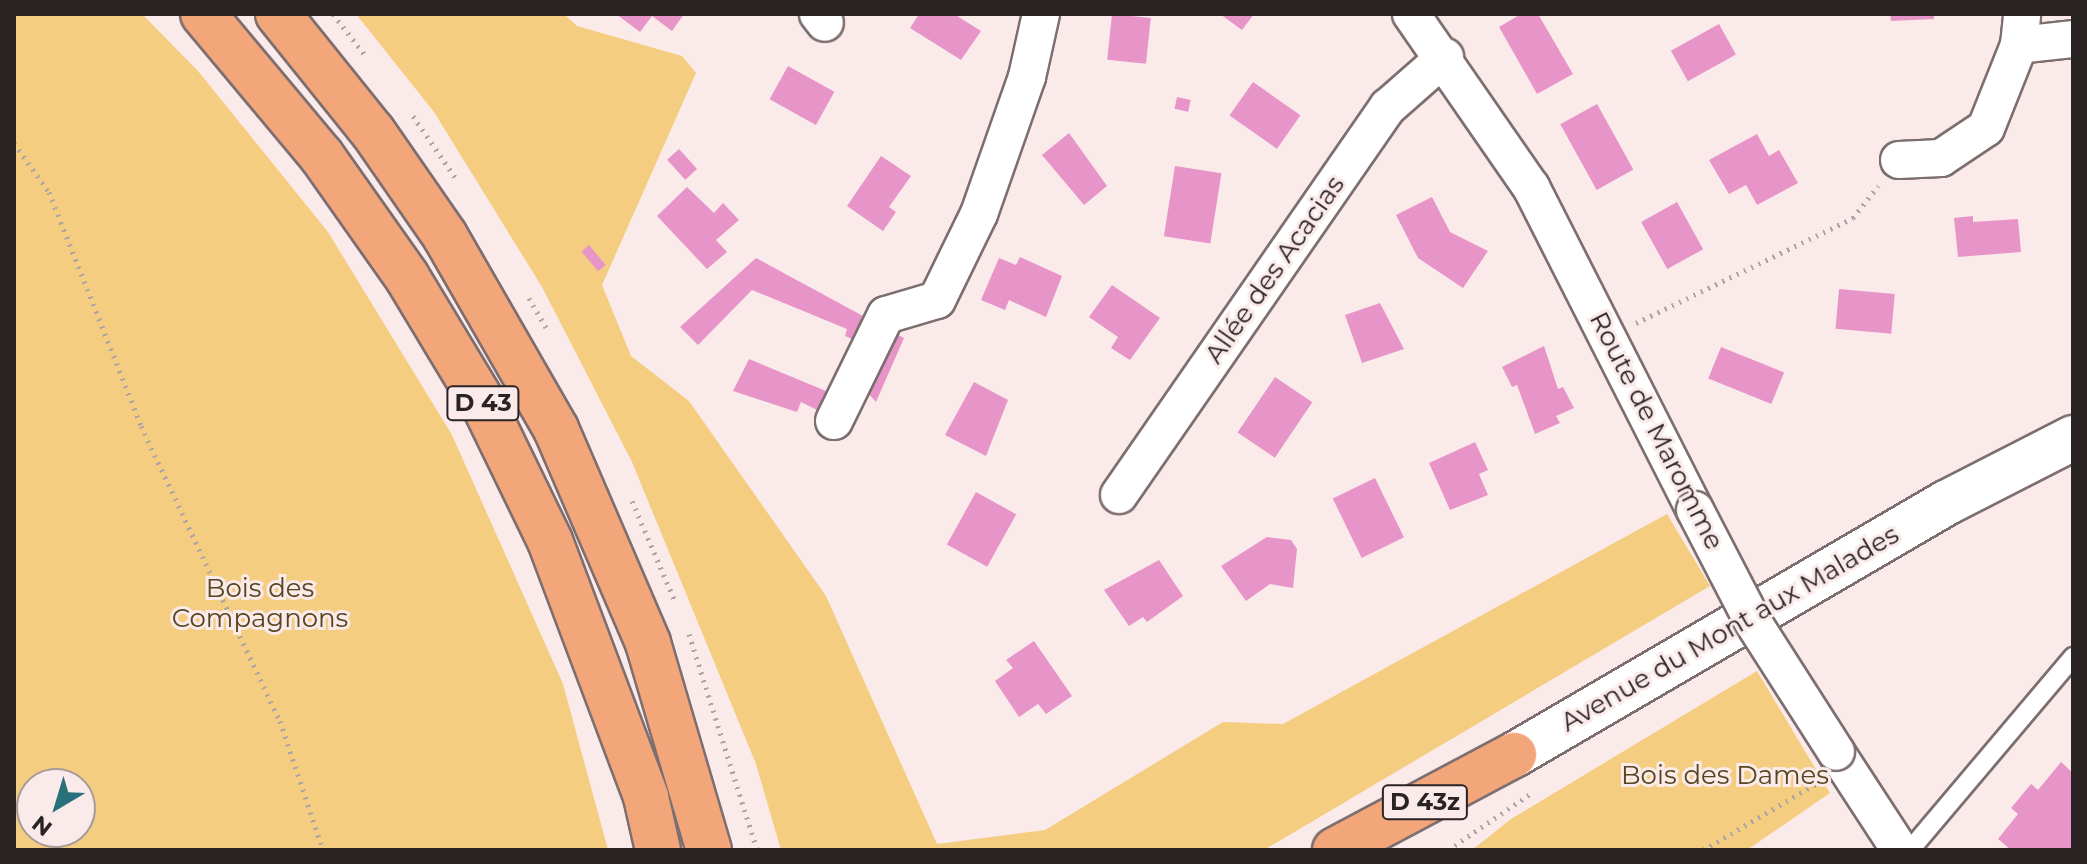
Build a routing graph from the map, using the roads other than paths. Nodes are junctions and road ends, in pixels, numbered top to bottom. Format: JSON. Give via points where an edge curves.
{"nodes":[{"id":1,"x":203,"y":14,"type":"edge"},
{"id":2,"x":278,"y":14,"type":"edge"},
{"id":3,"x":1041,"y":14,"type":"edge"},
{"id":4,"x":1411,"y":14,"type":"edge"},
{"id":5,"x":2020,"y":30,"type":"edge"},
{"id":6,"x":2073,"y":39,"type":"edge"},
{"id":7,"x":1445,"y":57,"type":"junction"},
{"id":8,"x":1899,"y":160,"type":"road end"},
{"id":9,"x":2073,"y":418,"type":"edge"},
{"id":10,"x":834,"y":421,"type":"dead end"},
{"id":11,"x":2073,"y":438,"type":"edge"},
{"id":12,"x":1119,"y":495,"type":"dead end"},
{"id":13,"x":1946,"y":503,"type":"junction"},
{"id":14,"x":2073,"y":657,"type":"edge"},
{"id":15,"x":1514,"y":755,"type":"junction"},
{"id":16,"x":658,"y":850,"type":"edge"},
{"id":17,"x":709,"y":850,"type":"edge"},
{"id":18,"x":1335,"y":850,"type":"edge"},
{"id":19,"x":1394,"y":850,"type":"edge"},
{"id":20,"x":1900,"y":850,"type":"edge"},
{"id":21,"x":1910,"y":850,"type":"edge"}],
"edges":[{"from":1,"to":16,"type":"highway","number":"D 43","via":[[321,155],[407,277],[483,403],[550,541],[646,797]]},
{"from":2,"to":17,"type":"highway","number":"D 43","via":[[373,132],[445,236],[556,429],[648,643]]},
{"from":3,"to":10,"type":"street","via":[[1027,77],[979,214],[937,300],[886,315]]},
{"from":4,"to":7,"type":"street","name":"Route de Maromme"},
{"from":5,"to":6,"type":"street"},
{"from":5,"to":8,"type":"street","via":[[1986,128],[1941,158]]},
{"from":7,"to":12,"type":"street","name":"Allée des Acacias","via":[[1388,107]]},
{"from":7,"to":20,"type":"street","name":"Route de Maromme","bridge":true,"via":[[1531,187],[1753,622]]},
{"from":9,"to":13,"type":"street","name":"Avenue du Mont aux Malades"},
{"from":11,"to":13,"type":"street","name":"Avenue du Mont aux Malades"},
{"from":13,"to":15,"type":"street","name":"Avenue du Mont aux Malades"},
{"from":14,"to":21,"type":"lane"},
{"from":15,"to":18,"type":"highway","number":"D 43z"},
{"from":15,"to":19,"type":"highway"}]}
